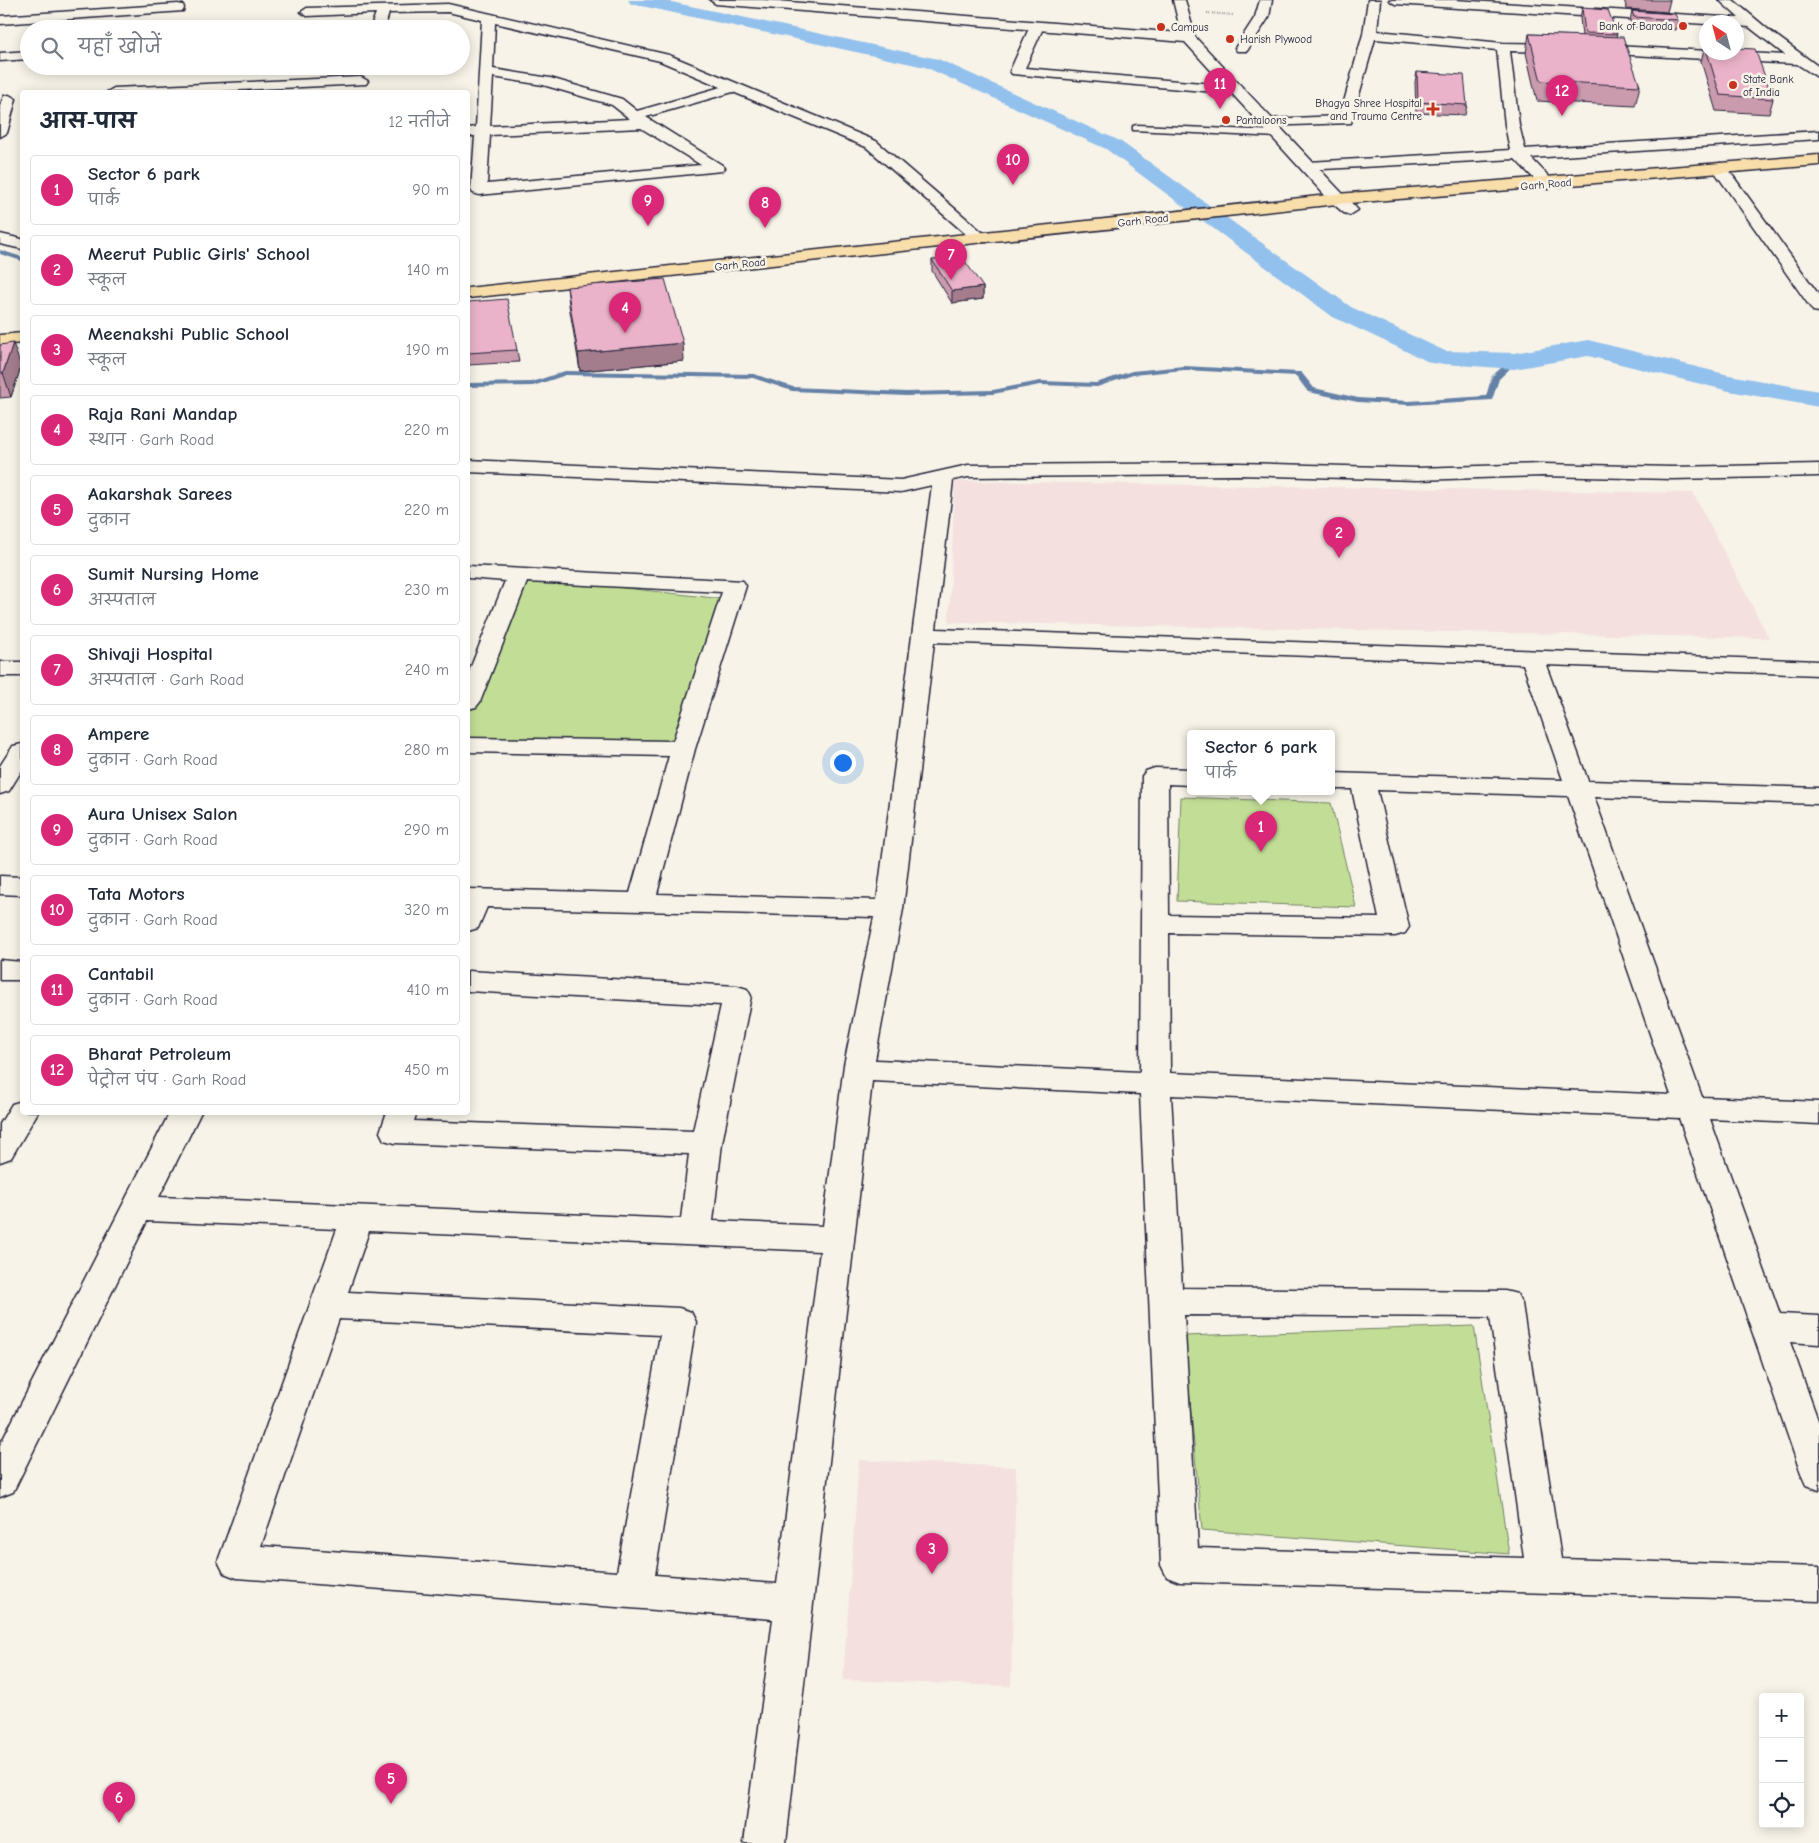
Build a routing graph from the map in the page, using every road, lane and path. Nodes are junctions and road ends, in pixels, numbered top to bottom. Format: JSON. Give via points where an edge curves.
{"nodes":[{"id":1,"x":36,"y":0,"type":"edge"},
{"id":2,"x":716,"y":0,"type":"edge"},
{"id":3,"x":1179,"y":0,"type":"edge"},
{"id":4,"x":1266,"y":0,"type":"edge"},
{"id":5,"x":1374,"y":0,"type":"edge"},
{"id":6,"x":1394,"y":0,"type":"edge"},
{"id":7,"x":1725,"y":0,"type":"edge"},
{"id":8,"x":794,"y":3,"type":"edge"},
{"id":9,"x":178,"y":4,"type":"edge"},
{"id":10,"x":384,"y":9,"type":"junction"},
{"id":11,"x":307,"y":12,"type":"dead end"},
{"id":12,"x":1202,"y":13,"type":"dead end"},
{"id":13,"x":489,"y":17,"type":"junction"},
{"id":14,"x":1262,"y":17,"type":"junction"},
{"id":15,"x":28,"y":18,"type":"junction"},
{"id":16,"x":0,"y":20,"type":"edge"},
{"id":17,"x":175,"y":20,"type":"edge"},
{"id":18,"x":380,"y":20,"type":"edge"},
{"id":19,"x":1751,"y":22,"type":"junction"},
{"id":20,"x":1037,"y":26,"type":"junction"},
{"id":21,"x":1370,"y":34,"type":"junction"},
{"id":22,"x":1189,"y":38,"type":"junction"},
{"id":23,"x":1503,"y":47,"type":"junction"},
{"id":24,"x":1242,"y":48,"type":"dead end"},
{"id":25,"x":20,"y":56,"type":"edge"},
{"id":26,"x":0,"y":57,"type":"edge"},
{"id":27,"x":1800,"y":60,"type":"junction"},
{"id":28,"x":486,"y":72,"type":"junction"},
{"id":29,"x":1819,"y":74,"type":"edge"},
{"id":30,"x":363,"y":75,"type":"edge"},
{"id":31,"x":359,"y":87,"type":"edge"},
{"id":32,"x":735,"y":87,"type":"junction"},
{"id":33,"x":212,"y":90,"type":"edge"},
{"id":34,"x":1236,"y":90,"type":"junction"},
{"id":35,"x":11,"y":99,"type":"edge"},
{"id":36,"x":639,"y":119,"type":"junction"},
{"id":37,"x":1267,"y":122,"type":"junction"},
{"id":38,"x":1137,"y":128,"type":"dead end"},
{"id":39,"x":475,"y":132,"type":"edge"},
{"id":40,"x":0,"y":133,"type":"edge"},
{"id":41,"x":1278,"y":134,"type":"junction"},
{"id":42,"x":1819,"y":135,"type":"edge"},
{"id":43,"x":1520,"y":154,"type":"junction"},
{"id":44,"x":1819,"y":160,"type":"edge"},
{"id":45,"x":1308,"y":167,"type":"junction"},
{"id":46,"x":1819,"y":172,"type":"edge"},
{"id":47,"x":1723,"y":174,"type":"junction"},
{"id":48,"x":1548,"y":184,"type":"junction"},
{"id":49,"x":1338,"y":199,"type":"junction"},
{"id":50,"x":1350,"y":210,"type":"junction"},
{"id":51,"x":1242,"y":214,"type":"junction"},
{"id":52,"x":1162,"y":223,"type":"junction"},
{"id":53,"x":981,"y":238,"type":"junction"},
{"id":54,"x":0,"y":239,"type":"edge"},
{"id":55,"x":20,"y":244,"type":"edge"},
{"id":56,"x":822,"y":259,"type":"junction"},
{"id":57,"x":470,"y":298,"type":"edge"},
{"id":58,"x":1819,"y":307,"type":"edge"},
{"id":59,"x":20,"y":338,"type":"edge"},
{"id":60,"x":0,"y":340,"type":"edge"},
{"id":61,"x":20,"y":350,"type":"edge"},
{"id":62,"x":0,"y":352,"type":"edge"},
{"id":63,"x":470,"y":466,"type":"edge"},
{"id":64,"x":1819,"y":470,"type":"edge"},
{"id":65,"x":943,"y":478,"type":"junction"},
{"id":66,"x":470,"y":572,"type":"edge"},
{"id":67,"x":518,"y":576,"type":"junction"},
{"id":68,"x":925,"y":635,"type":"junction"},
{"id":69,"x":1532,"y":657,"type":"junction"},
{"id":70,"x":0,"y":668,"type":"edge"},
{"id":71,"x":1819,"y":668,"type":"edge"},
{"id":72,"x":20,"y":669,"type":"edge"},
{"id":73,"x":470,"y":697,"type":"edge"},
{"id":74,"x":470,"y":745,"type":"edge"},
{"id":75,"x":683,"y":749,"type":"junction"},
{"id":76,"x":20,"y":754,"type":"edge"},
{"id":77,"x":1187,"y":777,"type":"edge"},
{"id":78,"x":1335,"y":781,"type":"edge"},
{"id":79,"x":1363,"y":782,"type":"junction"},
{"id":80,"x":0,"y":786,"type":"edge"},
{"id":81,"x":1578,"y":788,"type":"junction"},
{"id":82,"x":1819,"y":796,"type":"edge"},
{"id":83,"x":0,"y":885,"type":"edge"},
{"id":84,"x":20,"y":886,"type":"edge"},
{"id":85,"x":641,"y":902,"type":"junction"},
{"id":86,"x":470,"y":906,"type":"edge"},
{"id":87,"x":889,"y":909,"type":"junction"},
{"id":88,"x":1154,"y":924,"type":"junction"},
{"id":89,"x":0,"y":970,"type":"edge"},
{"id":90,"x":20,"y":971,"type":"edge"},
{"id":91,"x":470,"y":980,"type":"edge"},
{"id":92,"x":859,"y":1065,"type":"junction"},
{"id":93,"x":1155,"y":1083,"type":"junction"},
{"id":94,"x":1690,"y":1107,"type":"junction"},
{"id":95,"x":1819,"y":1113,"type":"edge"},
{"id":96,"x":21,"y":1115,"type":"edge"},
{"id":97,"x":184,"y":1115,"type":"edge"},
{"id":98,"x":401,"y":1115,"type":"edge"},
{"id":99,"x":706,"y":1143,"type":"junction"},
{"id":100,"x":0,"y":1150,"type":"edge"},
{"id":101,"x":138,"y":1208,"type":"junction"},
{"id":102,"x":357,"y":1218,"type":"junction"},
{"id":103,"x":695,"y":1233,"type":"junction"},
{"id":104,"x":838,"y":1239,"type":"junction"},
{"id":105,"x":1166,"y":1301,"type":"junction"},
{"id":106,"x":327,"y":1305,"type":"junction"},
{"id":107,"x":1768,"y":1327,"type":"junction"},
{"id":108,"x":1819,"y":1330,"type":"edge"},
{"id":109,"x":12,"y":1430,"type":"edge"},
{"id":110,"x":1819,"y":1474,"type":"edge"},
{"id":111,"x":0,"y":1481,"type":"edge"},
{"id":112,"x":1545,"y":1576,"type":"junction"},
{"id":113,"x":1819,"y":1584,"type":"edge"},
{"id":114,"x":633,"y":1591,"type":"junction"},
{"id":115,"x":794,"y":1603,"type":"junction"},
{"id":116,"x":765,"y":1843,"type":"edge"}],
"edges":[{"from":1,"to":15,"type":"street"},
{"from":2,"to":8,"type":"street"},
{"from":3,"to":22,"type":"street"},
{"from":4,"to":14,"type":"street"},
{"from":5,"to":21,"type":"street"},
{"from":6,"to":19,"type":"street"},
{"from":7,"to":19,"type":"street"},
{"from":8,"to":20,"type":"street"},
{"from":9,"to":15,"type":"street"},
{"from":9,"to":17,"type":"street"},
{"from":10,"to":11,"type":"street"},
{"from":10,"to":13,"type":"street","via":[[448,8]]},
{"from":10,"to":18,"type":"street"},
{"from":12,"to":14,"type":"path"},
{"from":13,"to":28,"type":"street"},
{"from":13,"to":32,"type":"street","via":[[664,58]]},
{"from":14,"to":24,"type":"street"},
{"from":15,"to":16,"type":"street"},
{"from":19,"to":27,"type":"street"},
{"from":20,"to":22,"type":"street"},
{"from":20,"to":34,"type":"street","via":[[1017,71]]},
{"from":21,"to":23,"type":"street"},
{"from":21,"to":37,"type":"street","via":[[1346,120]]},
{"from":22,"to":34,"type":"street"},
{"from":23,"to":27,"type":"street"},
{"from":23,"to":43,"type":"street","via":[[1512,125]]},
{"from":25,"to":26,"type":"street"},
{"from":27,"to":29,"type":"street"},
{"from":28,"to":36,"type":"street","via":[[545,81],[590,94],[616,102]]},
{"from":28,"to":39,"type":"street"},
{"from":30,"to":31,"type":"street"},
{"from":31,"to":33,"type":"street"},
{"from":32,"to":36,"type":"street"},
{"from":32,"to":53,"type":"street","via":[[871,144]]},
{"from":34,"to":37,"type":"street"},
{"from":35,"to":40,"type":"street"},
{"from":36,"to":39,"type":"street"},
{"from":36,"to":39,"type":"street","via":[[717,168],[479,190]]},
{"from":37,"to":41,"type":"street"},
{"from":38,"to":41,"type":"lane"},
{"from":41,"to":45,"type":"street"},
{"from":42,"to":43,"type":"street"},
{"from":43,"to":45,"type":"street"},
{"from":43,"to":48,"type":"street"},
{"from":44,"to":47,"type":"main road","name":"Garh Road"},
{"from":45,"to":49,"type":"street"},
{"from":46,"to":47,"type":"main road","name":"Garh Road"},
{"from":47,"to":48,"type":"main road","name":"Garh Road"},
{"from":47,"to":50,"type":"main road","name":"Garh Road"},
{"from":47,"to":58,"type":"street"},
{"from":48,"to":49,"type":"main road","name":"Garh Road"},
{"from":49,"to":50,"type":"street"},
{"from":49,"to":51,"type":"main road","name":"Garh Road"},
{"from":50,"to":51,"type":"main road","name":"Garh Road"},
{"from":51,"to":52,"type":"main road","name":"Garh Road"},
{"from":52,"to":53,"type":"main road","name":"Garh Road"},
{"from":52,"to":56,"type":"main road","name":"Garh Road"},
{"from":53,"to":56,"type":"main road","name":"Garh Road"},
{"from":54,"to":55,"type":"street"},
{"from":56,"to":57,"type":"main road","name":"Garh Road"},
{"from":59,"to":60,"type":"main road"},
{"from":61,"to":62,"type":"main road"},
{"from":63,"to":65,"type":"street","via":[[901,486]]},
{"from":64,"to":65,"type":"street","via":[[1672,474],[1543,470],[1417,474],[1238,470],[968,471]]},
{"from":65,"to":68,"type":"street"},
{"from":66,"to":67,"type":"street"},
{"from":67,"to":73,"type":"street"},
{"from":67,"to":75,"type":"street","via":[[735,586]]},
{"from":68,"to":69,"type":"street"},
{"from":68,"to":87,"type":"street"},
{"from":69,"to":71,"type":"street"},
{"from":69,"to":81,"type":"street"},
{"from":70,"to":72,"type":"street"},
{"from":74,"to":75,"type":"street"},
{"from":75,"to":85,"type":"street"},
{"from":76,"to":80,"type":"street"},
{"from":77,"to":88,"type":"street","via":[[1154,776]]},
{"from":78,"to":79,"type":"street"},
{"from":79,"to":81,"type":"street"},
{"from":79,"to":88,"type":"street","via":[[1395,927]]},
{"from":81,"to":82,"type":"street"},
{"from":81,"to":94,"type":"street"},
{"from":83,"to":84,"type":"street"},
{"from":85,"to":86,"type":"street"},
{"from":85,"to":87,"type":"street"},
{"from":87,"to":92,"type":"street"},
{"from":88,"to":93,"type":"street"},
{"from":89,"to":90,"type":"street"},
{"from":91,"to":99,"type":"street","via":[[737,996]]},
{"from":92,"to":93,"type":"street","via":[[874,1071]]},
{"from":92,"to":104,"type":"street"},
{"from":93,"to":94,"type":"street"},
{"from":93,"to":105,"type":"street"},
{"from":94,"to":95,"type":"street"},
{"from":94,"to":107,"type":"street"},
{"from":96,"to":100,"type":"street"},
{"from":97,"to":101,"type":"street"},
{"from":98,"to":99,"type":"street","via":[[395,1132]]},
{"from":99,"to":103,"type":"street"},
{"from":101,"to":102,"type":"street"},
{"from":101,"to":109,"type":"street"},
{"from":102,"to":103,"type":"street"},
{"from":102,"to":106,"type":"street"},
{"from":103,"to":104,"type":"street"},
{"from":104,"to":115,"type":"street"},
{"from":105,"to":112,"type":"street","via":[[1505,1304]]},
{"from":105,"to":112,"type":"street","via":[[1180,1565]]},
{"from":106,"to":114,"type":"street","via":[[679,1322]]},
{"from":106,"to":114,"type":"street","via":[[237,1561]]},
{"from":107,"to":108,"type":"street"},
{"from":107,"to":110,"type":"street"},
{"from":109,"to":111,"type":"street"},
{"from":112,"to":113,"type":"street"},
{"from":114,"to":115,"type":"street"},
{"from":115,"to":116,"type":"street"}]}
